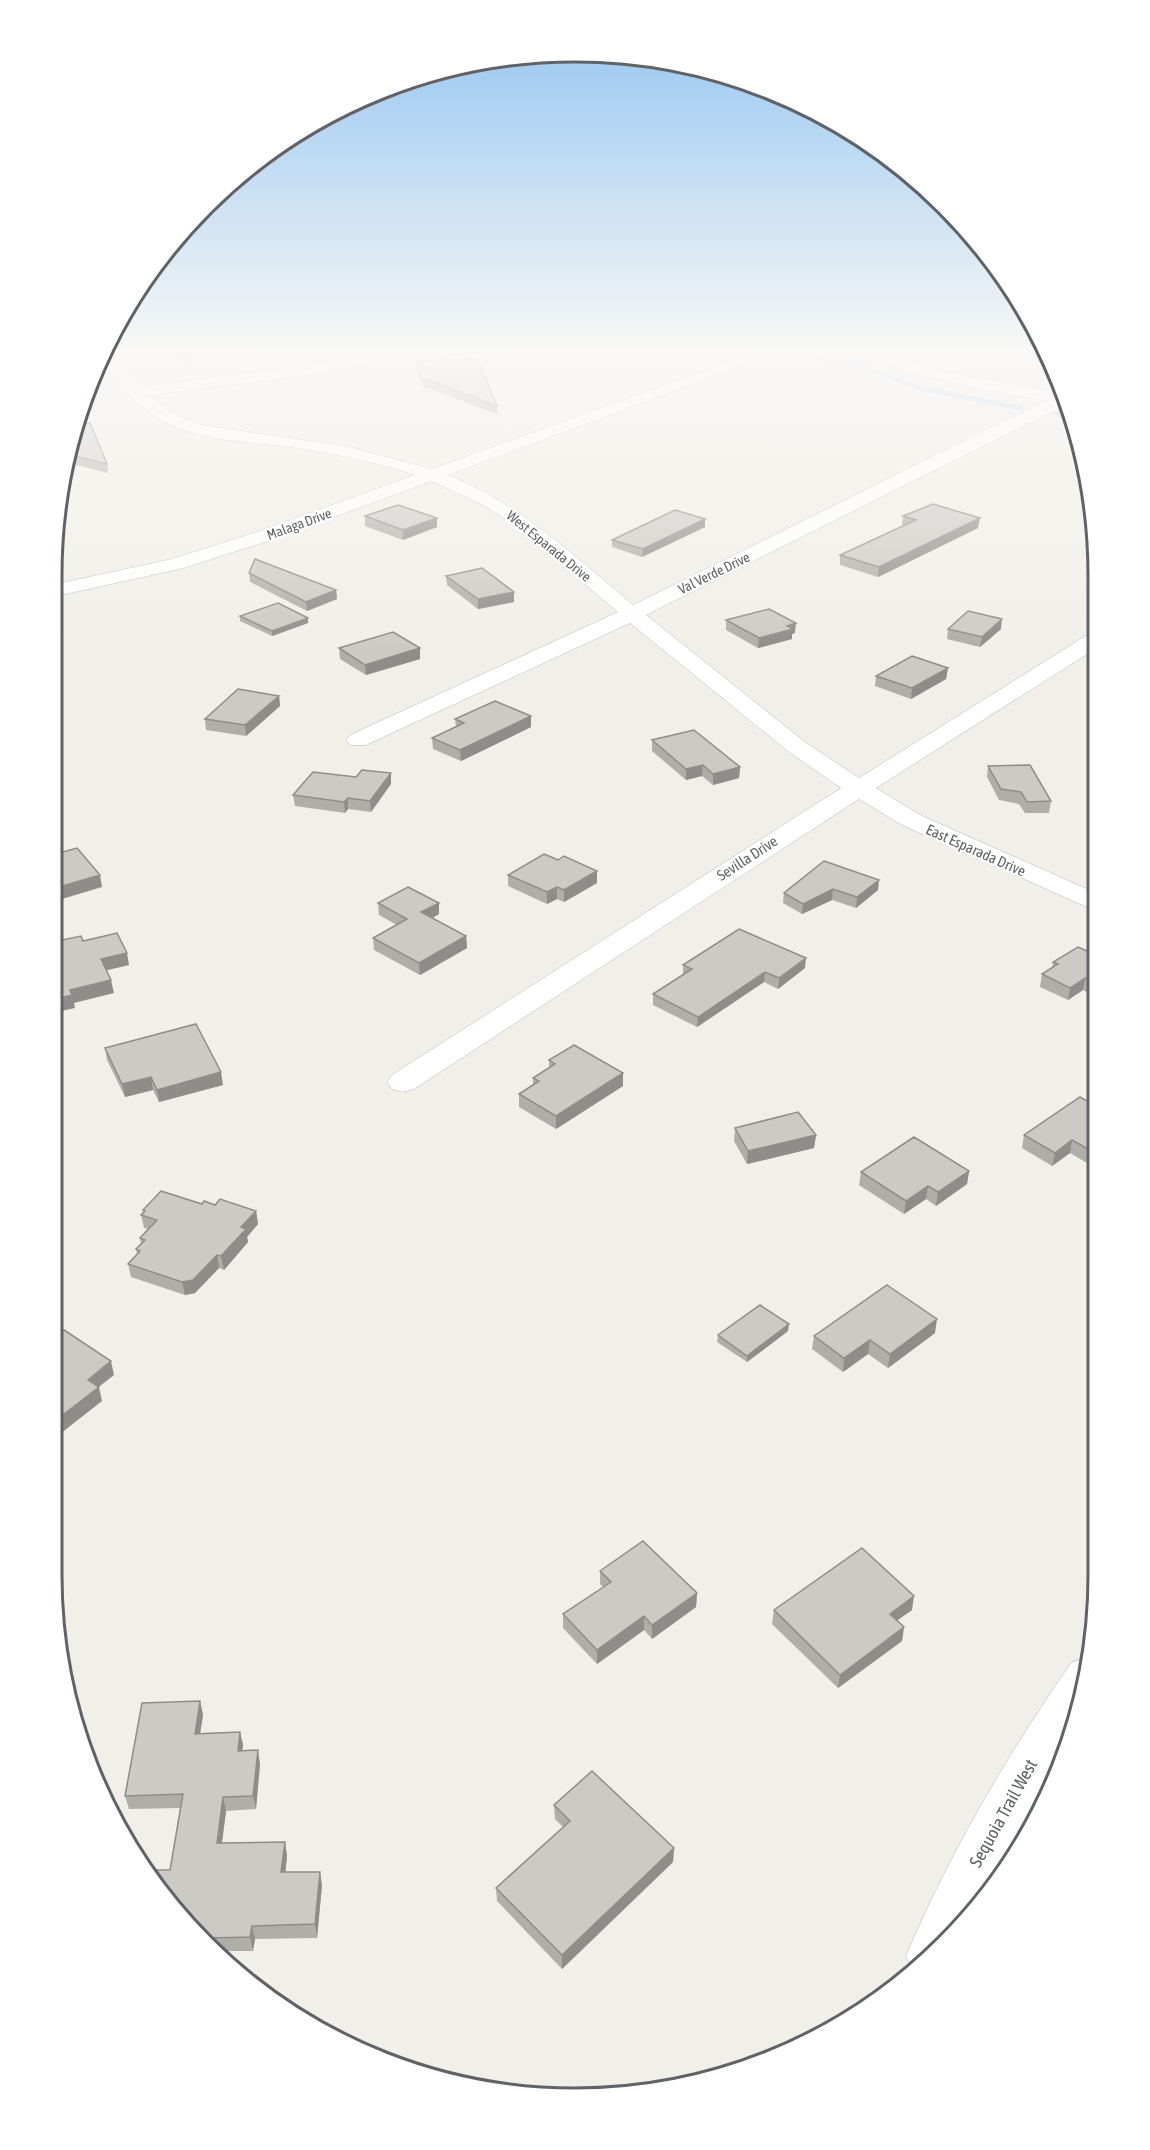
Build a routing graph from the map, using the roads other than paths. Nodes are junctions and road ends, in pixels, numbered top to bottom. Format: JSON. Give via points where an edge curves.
{"nodes":[{"id":1,"x":339,"y":450,"type":"edge"},
{"id":2,"x":503,"y":450,"type":"edge"},
{"id":3,"x":961,"y":450,"type":"edge"},
{"id":4,"x":433,"y":476,"type":"junction"},
{"id":5,"x":62,"y":589,"type":"edge"},
{"id":6,"x":631,"y":614,"type":"junction"},
{"id":7,"x":1088,"y":644,"type":"edge"},
{"id":8,"x":358,"y":740,"type":"dead end"},
{"id":9,"x":859,"y":789,"type":"junction"},
{"id":10,"x":1088,"y":899,"type":"edge"},
{"id":11,"x":403,"y":1082,"type":"dead end"},
{"id":12,"x":1074,"y":1696,"type":"edge"},
{"id":13,"x":943,"y":1933,"type":"edge"}],
"edges":[{"from":1,"to":4,"type":"street","name":"West Esparada Drive"},
{"from":2,"to":4,"type":"street","name":"Malaga Drive"},
{"from":3,"to":6,"type":"street","name":"Val Verde Drive"},
{"from":4,"to":5,"type":"street","name":"Malaga Drive","via":[[200,558]]},
{"from":4,"to":6,"type":"street","name":"West Esparada Drive","via":[[483,497],[517,518]]},
{"from":6,"to":8,"type":"street","name":"Val Verde Drive"},
{"from":6,"to":9,"type":"street","name":"West Esparada Drive","via":[[797,747]]},
{"from":7,"to":9,"type":"street","name":"Sevilla Drive"},
{"from":9,"to":10,"type":"street","name":"East Esparada Drive","via":[[911,820]]},
{"from":9,"to":11,"type":"street","name":"Sevilla Drive"},
{"from":12,"to":13,"type":"street","name":"Sequoia Trail West","via":[[1038,1748],[990,1831]]}]}
